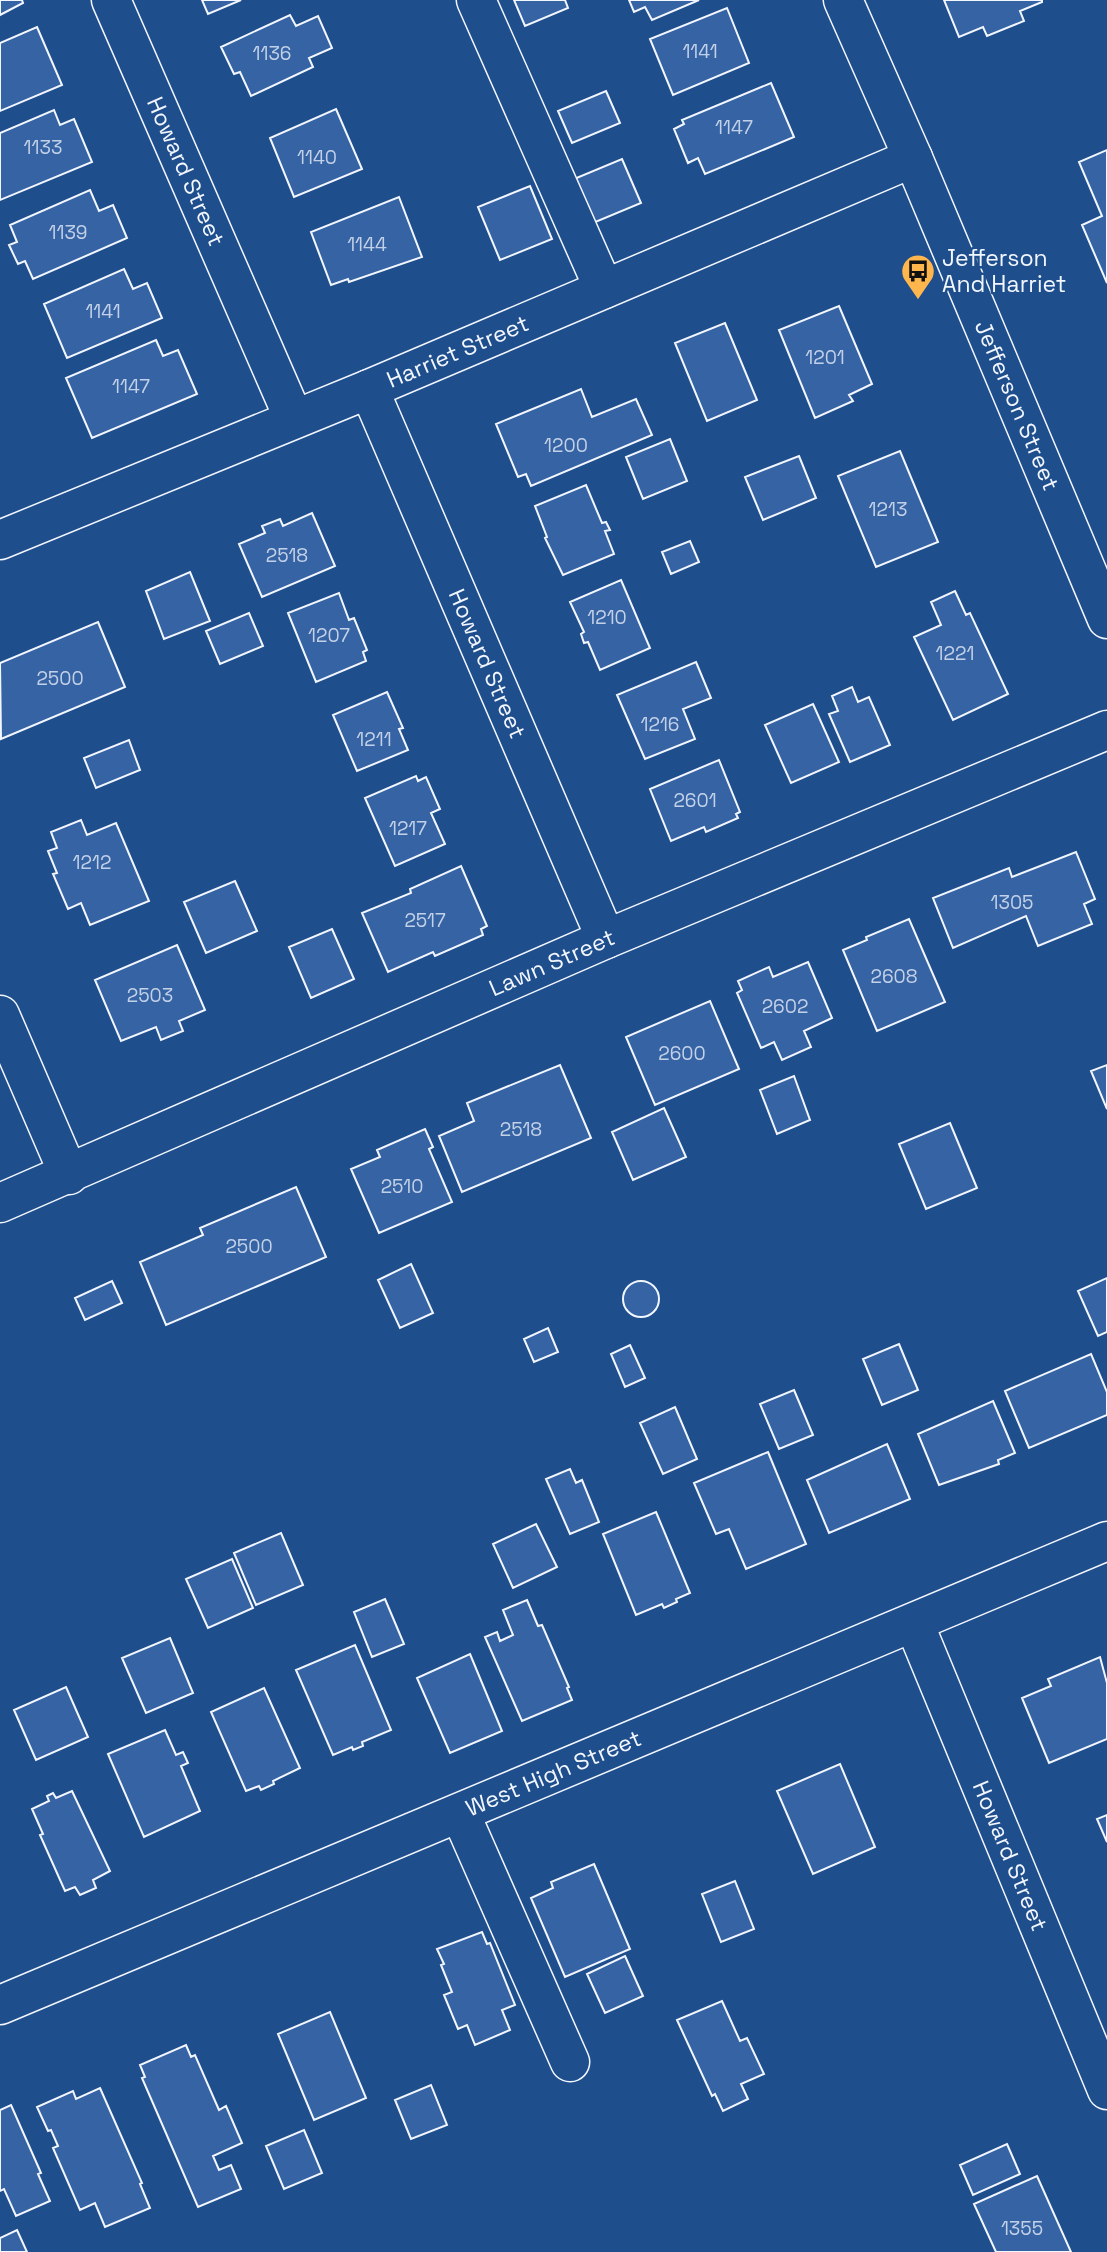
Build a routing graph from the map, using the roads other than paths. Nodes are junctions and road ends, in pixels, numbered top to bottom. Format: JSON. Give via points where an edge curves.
{"nodes":[{"id":1,"x":111,"y":0,"type":"edge"},
{"id":2,"x":476,"y":0,"type":"edge"},
{"id":3,"x":843,"y":0,"type":"edge"},
{"id":4,"x":912,"y":158,"type":"junction"},
{"id":5,"x":604,"y":289,"type":"junction"},
{"id":6,"x":369,"y":389,"type":"junction"},
{"id":7,"x":294,"y":419,"type":"junction"},
{"id":8,"x":0,"y":540,"type":"edge"},
{"id":9,"x":1107,"y":619,"type":"edge"},
{"id":10,"x":1107,"y":730,"type":"edge"},
{"id":11,"x":606,"y":939,"type":"junction"},
{"id":12,"x":0,"y":1015,"type":"edge"},
{"id":13,"x":69,"y":1175,"type":"junction"},
{"id":14,"x":0,"y":1203,"type":"edge"},
{"id":15,"x":1107,"y":1541,"type":"edge"},
{"id":16,"x":914,"y":1623,"type":"junction"},
{"id":17,"x":460,"y":1813,"type":"junction"},
{"id":18,"x":0,"y":2005,"type":"edge"},
{"id":19,"x":570,"y":2062,"type":"dead end"},
{"id":20,"x":1107,"y":2091,"type":"edge"}],
"edges":[{"from":1,"to":7,"type":"street","name":"Howard Street"},
{"from":2,"to":5,"type":"street"},
{"from":3,"to":4,"type":"street","name":"Jefferson Street"},
{"from":4,"to":5,"type":"street","name":"Harriet Street"},
{"from":4,"to":9,"type":"street","name":"Jefferson Street"},
{"from":5,"to":6,"type":"street","name":"Harriet Street"},
{"from":6,"to":7,"type":"street","name":"Harriet Street"},
{"from":6,"to":11,"type":"street","name":"Howard Street"},
{"from":7,"to":8,"type":"street","name":"Harriet Street"},
{"from":10,"to":11,"type":"street","name":"Lawn Street"},
{"from":11,"to":13,"type":"street","name":"Lawn Street"},
{"from":12,"to":13,"type":"street"},
{"from":13,"to":14,"type":"street","name":"Lawn Street"},
{"from":15,"to":16,"type":"street","name":"West High Street"},
{"from":16,"to":17,"type":"street","name":"West High Street"},
{"from":16,"to":20,"type":"street","name":"Howard Street"},
{"from":17,"to":18,"type":"street","name":"West High Street"},
{"from":17,"to":19,"type":"street"}]}
